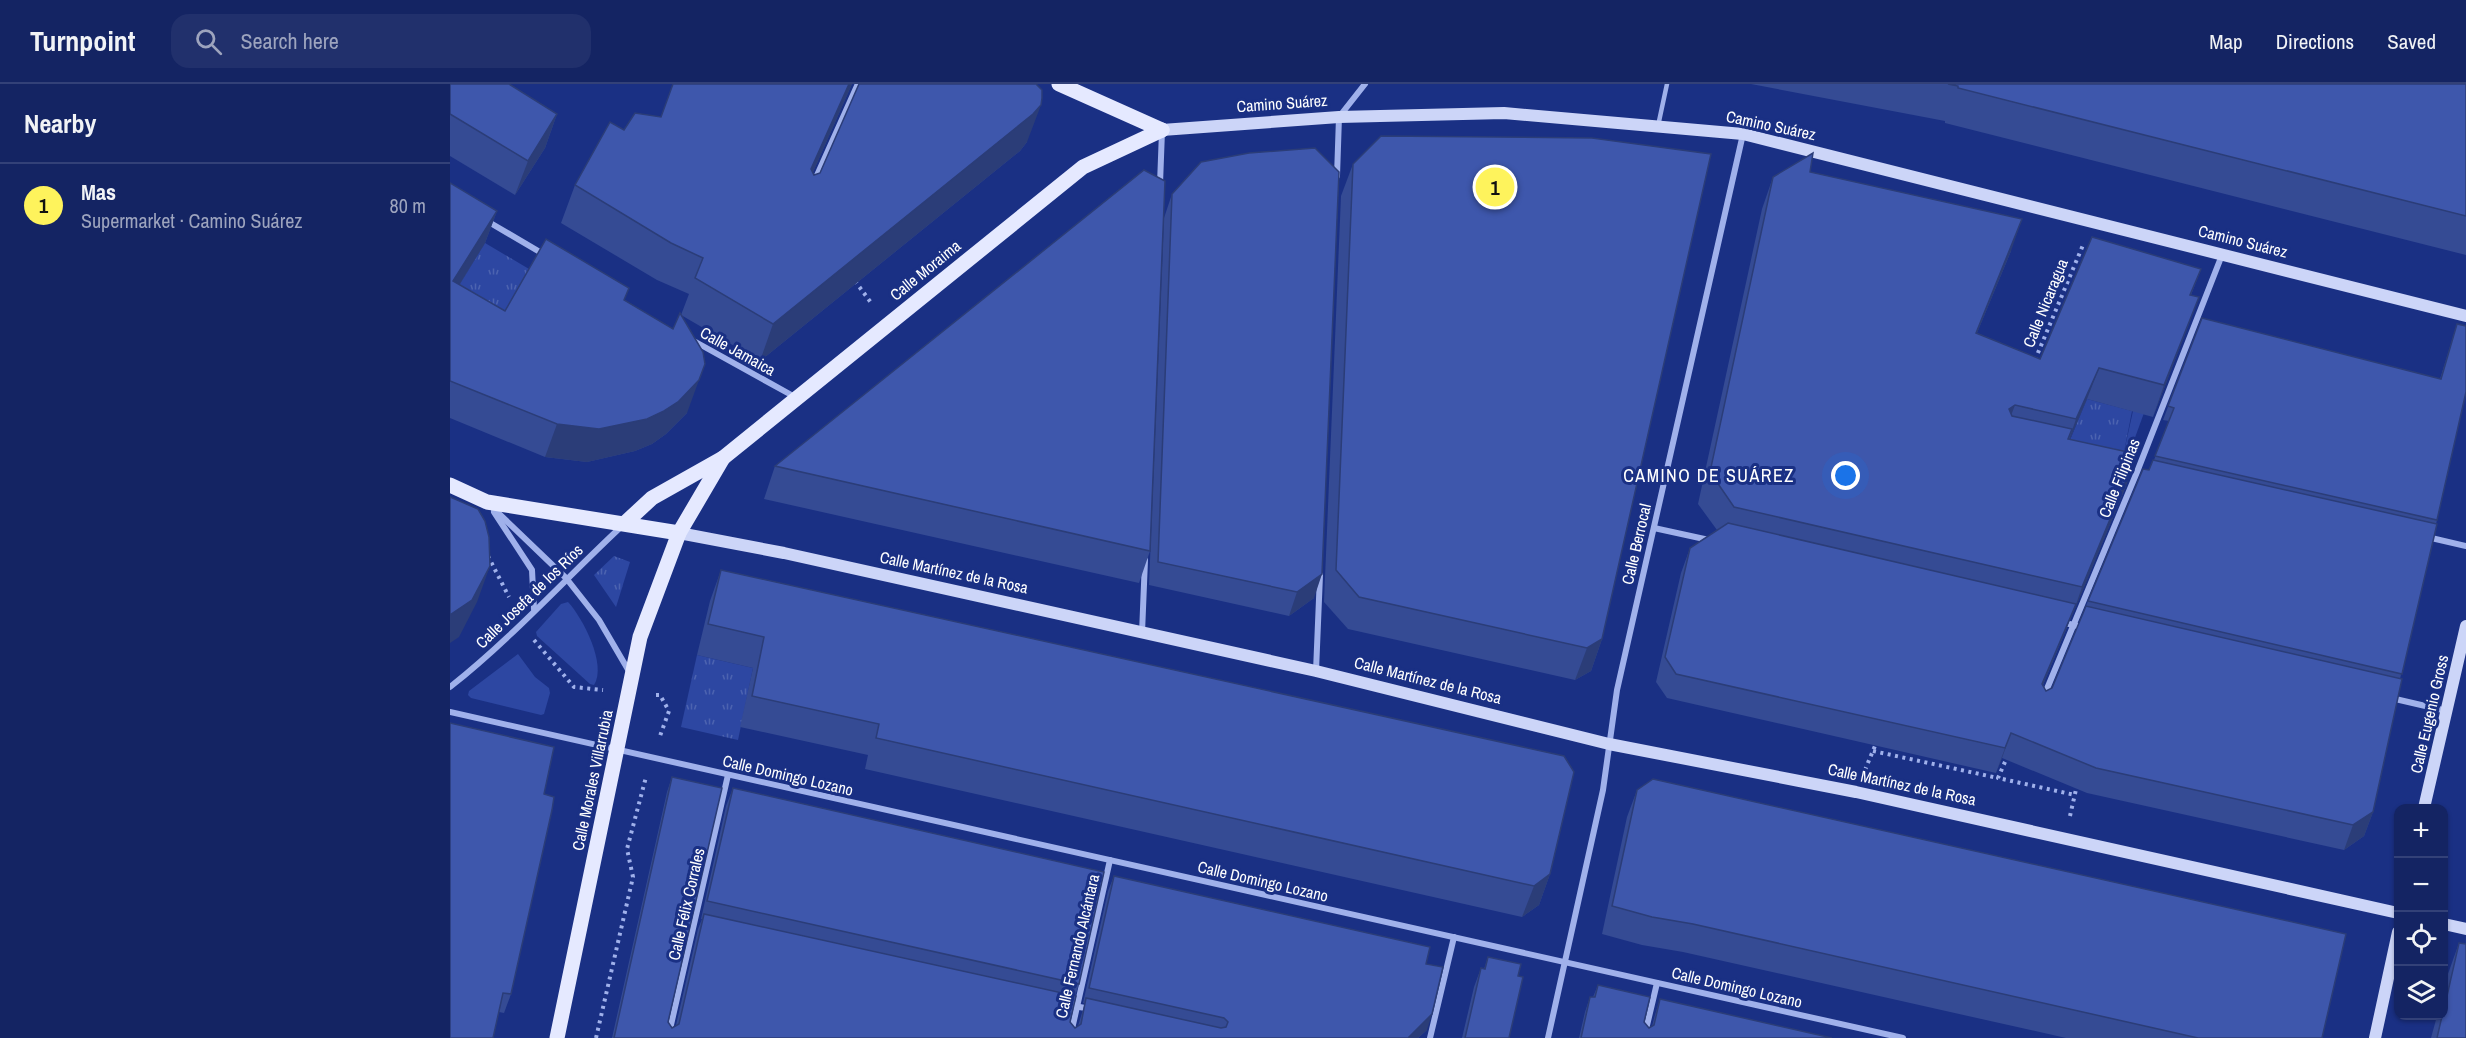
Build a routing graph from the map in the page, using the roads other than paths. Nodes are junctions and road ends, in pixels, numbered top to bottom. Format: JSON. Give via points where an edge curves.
{"nodes":[{"id":1,"x":857,"y":84,"type":"edge"},
{"id":2,"x":1059,"y":84,"type":"edge"},
{"id":3,"x":1365,"y":84,"type":"edge"},
{"id":4,"x":1667,"y":84,"type":"edge"},
{"id":5,"x":1339,"y":117,"type":"junction"},
{"id":6,"x":1658,"y":126,"type":"junction"},
{"id":7,"x":1162,"y":130,"type":"junction"},
{"id":8,"x":1743,"y":134,"type":"junction"},
{"id":9,"x":811,"y":188,"type":"edge"},
{"id":10,"x":1336,"y":188,"type":"edge"},
{"id":11,"x":1160,"y":190,"type":"edge"},
{"id":12,"x":481,"y":217,"type":"edge"},
{"id":13,"x":2222,"y":254,"type":"junction"},
{"id":14,"x":553,"y":259,"type":"edge"},
{"id":15,"x":2466,"y":316,"type":"edge"},
{"id":16,"x":688,"y":338,"type":"edge"},
{"id":17,"x":796,"y":398,"type":"junction"},
{"id":18,"x":723,"y":458,"type":"junction"},
{"id":19,"x":2125,"y":470,"type":"edge"},
{"id":20,"x":2137,"y":472,"type":"junction"},
{"id":21,"x":2148,"y":475,"type":"edge"},
{"id":22,"x":450,"y":485,"type":"edge"},
{"id":23,"x":487,"y":502,"type":"junction"},
{"id":24,"x":625,"y":523,"type":"junction"},
{"id":25,"x":1654,"y":528,"type":"junction"},
{"id":26,"x":679,"y":533,"type":"junction"},
{"id":27,"x":2425,"y":536,"type":"edge"},
{"id":28,"x":1712,"y":541,"type":"edge"},
{"id":29,"x":2466,"y":546,"type":"edge"},
{"id":30,"x":1145,"y":556,"type":"edge"},
{"id":31,"x":1320,"y":570,"type":"edge"},
{"id":32,"x":566,"y":578,"type":"junction"},
{"id":33,"x":534,"y":609,"type":"junction"},
{"id":34,"x":2050,"y":619,"type":"edge"},
{"id":35,"x":2073,"y":625,"type":"junction"},
{"id":36,"x":2466,"y":626,"type":"edge"},
{"id":37,"x":2096,"y":630,"type":"edge"},
{"id":38,"x":1142,"y":633,"type":"junction"},
{"id":39,"x":1316,"y":671,"type":"junction"},
{"id":40,"x":632,"y":675,"type":"junction"},
{"id":41,"x":450,"y":687,"type":"edge"},
{"id":42,"x":2380,"y":696,"type":"edge"},
{"id":43,"x":2042,"y":700,"type":"edge"},
{"id":44,"x":2447,"y":711,"type":"junction"},
{"id":45,"x":450,"y":712,"type":"edge"},
{"id":46,"x":1609,"y":744,"type":"junction"},
{"id":47,"x":616,"y":750,"type":"junction"},
{"id":48,"x":728,"y":775,"type":"junction"},
{"id":49,"x":2425,"y":804,"type":"edge"},
{"id":50,"x":1110,"y":861,"type":"junction"},
{"id":51,"x":2394,"y":912,"type":"edge"},
{"id":52,"x":696,"y":923,"type":"junction"},
{"id":53,"x":2448,"y":925,"type":"edge"},
{"id":54,"x":707,"y":926,"type":"edge"},
{"id":55,"x":2466,"y":929,"type":"edge"},
{"id":56,"x":1454,"y":938,"type":"junction"},
{"id":57,"x":2394,"y":950,"type":"edge"},
{"id":58,"x":1565,"y":962,"type":"junction"},
{"id":59,"x":1657,"y":983,"type":"junction"},
{"id":60,"x":1066,"y":1004,"type":"edge"},
{"id":61,"x":1077,"y":1006,"type":"junction"},
{"id":62,"x":1101,"y":1012,"type":"edge"},
{"id":63,"x":556,"y":1038,"type":"edge"},
{"id":64,"x":668,"y":1038,"type":"edge"},
{"id":65,"x":1070,"y":1038,"type":"edge"},
{"id":66,"x":1430,"y":1038,"type":"edge"},
{"id":67,"x":1548,"y":1038,"type":"edge"},
{"id":68,"x":1644,"y":1038,"type":"edge"},
{"id":69,"x":1903,"y":1038,"type":"edge"},
{"id":70,"x":2375,"y":1038,"type":"edge"}],
"edges":[{"from":1,"to":9,"type":"lane"},
{"from":2,"to":7,"type":"main road","name":"Camino Suárez"},
{"from":3,"to":5,"type":"street"},
{"from":4,"to":6,"type":"lane"},
{"from":5,"to":6,"type":"main road","name":"Camino Suárez","via":[[1504,113]]},
{"from":5,"to":7,"type":"main road","name":"Camino Suárez"},
{"from":5,"to":10,"type":"street"},
{"from":6,"to":8,"type":"main road","name":"Camino Suárez"},
{"from":7,"to":11,"type":"street"},
{"from":7,"to":17,"type":"main road","name":"Calle Moraima","via":[[1083,167]]},
{"from":8,"to":13,"type":"main road","name":"Camino Suárez"},
{"from":8,"to":25,"type":"street","name":"Calle Berrocal"},
{"from":12,"to":14,"type":"street"},
{"from":13,"to":15,"type":"main road","name":"Camino Suárez"},
{"from":13,"to":20,"type":"street","name":"Calle Filipinas"},
{"from":16,"to":17,"type":"street","name":"Calle Jamaica"},
{"from":17,"to":18,"type":"main road","name":"Calle Moraima"},
{"from":18,"to":24,"type":"main road","name":"Calle Moraima","via":[[652,498]]},
{"from":18,"to":26,"type":"main road","name":"Calle Moraima"},
{"from":19,"to":20,"type":"street"},
{"from":20,"to":21,"type":"street"},
{"from":20,"to":35,"type":"street","name":"Calle Filipinas"},
{"from":22,"to":23,"type":"main road","name":"Calle Martínez de la Rosa"},
{"from":23,"to":24,"type":"main road","name":"Calle Martínez de la Rosa"},
{"from":23,"to":32,"type":"street"},
{"from":23,"to":33,"type":"street","via":[[532,570]]},
{"from":24,"to":26,"type":"main road","name":"Calle Martínez de la Rosa"},
{"from":24,"to":32,"type":"street","name":"Calle Josefa de los Ríos"},
{"from":25,"to":28,"type":"street"},
{"from":25,"to":46,"type":"street","name":"Calle Berrocal","via":[[1617,690]]},
{"from":26,"to":38,"type":"main road","name":"Calle Martínez de la Rosa"},
{"from":26,"to":40,"type":"main road","name":"Calle Morales Villarrubia","via":[[640,638]]},
{"from":27,"to":29,"type":"street"},
{"from":30,"to":38,"type":"street"},
{"from":31,"to":39,"type":"street"},
{"from":32,"to":33,"type":"street","name":"Calle Josefa de los Ríos"},
{"from":32,"to":40,"type":"street","via":[[599,620]]},
{"from":33,"to":41,"type":"street","name":"Calle Josefa de los Ríos","via":[[491,654]]},
{"from":34,"to":35,"type":"street"},
{"from":35,"to":37,"type":"street"},
{"from":35,"to":43,"type":"street","name":"Calle Filipinas"},
{"from":36,"to":44,"type":"main road","name":"Calle Eugenio Gross"},
{"from":38,"to":39,"type":"main road","name":"Calle Martínez de la Rosa"},
{"from":39,"to":46,"type":"main road","name":"Calle Martínez de la Rosa"},
{"from":40,"to":47,"type":"main road","name":"Calle Morales Villarrubia"},
{"from":42,"to":44,"type":"street"},
{"from":44,"to":49,"type":"main road","name":"Calle Eugenio Gross"},
{"from":45,"to":47,"type":"street","name":"Calle Domingo Lozano"},
{"from":46,"to":51,"type":"main road","name":"Calle Martínez de la Rosa","via":[[1856,792]]},
{"from":46,"to":58,"type":"street","name":"Calle Berrocal","via":[[1603,790]]},
{"from":47,"to":48,"type":"street","name":"Calle Domingo Lozano"},
{"from":47,"to":63,"type":"main road","name":"Calle Morales Villarrubia"},
{"from":48,"to":50,"type":"street","name":"Calle Domingo Lozano"},
{"from":48,"to":52,"type":"street","name":"Calle Félix Corrales"},
{"from":50,"to":56,"type":"street","name":"Calle Domingo Lozano"},
{"from":50,"to":61,"type":"street","name":"Calle Fernando Alcántara"},
{"from":52,"to":54,"type":"street"},
{"from":52,"to":64,"type":"street","name":"Calle Félix Corrales"},
{"from":53,"to":55,"type":"main road"},
{"from":56,"to":58,"type":"street","name":"Calle Domingo Lozano"},
{"from":56,"to":66,"type":"street"},
{"from":57,"to":70,"type":"main road"},
{"from":58,"to":59,"type":"street","name":"Calle Domingo Lozano"},
{"from":58,"to":67,"type":"street","name":"Calle Berrocal"},
{"from":59,"to":68,"type":"street"},
{"from":59,"to":69,"type":"street","name":"Calle Domingo Lozano"},
{"from":60,"to":61,"type":"street"},
{"from":61,"to":62,"type":"street"},
{"from":61,"to":65,"type":"street","name":"Calle Fernando Alcántara"}]}
